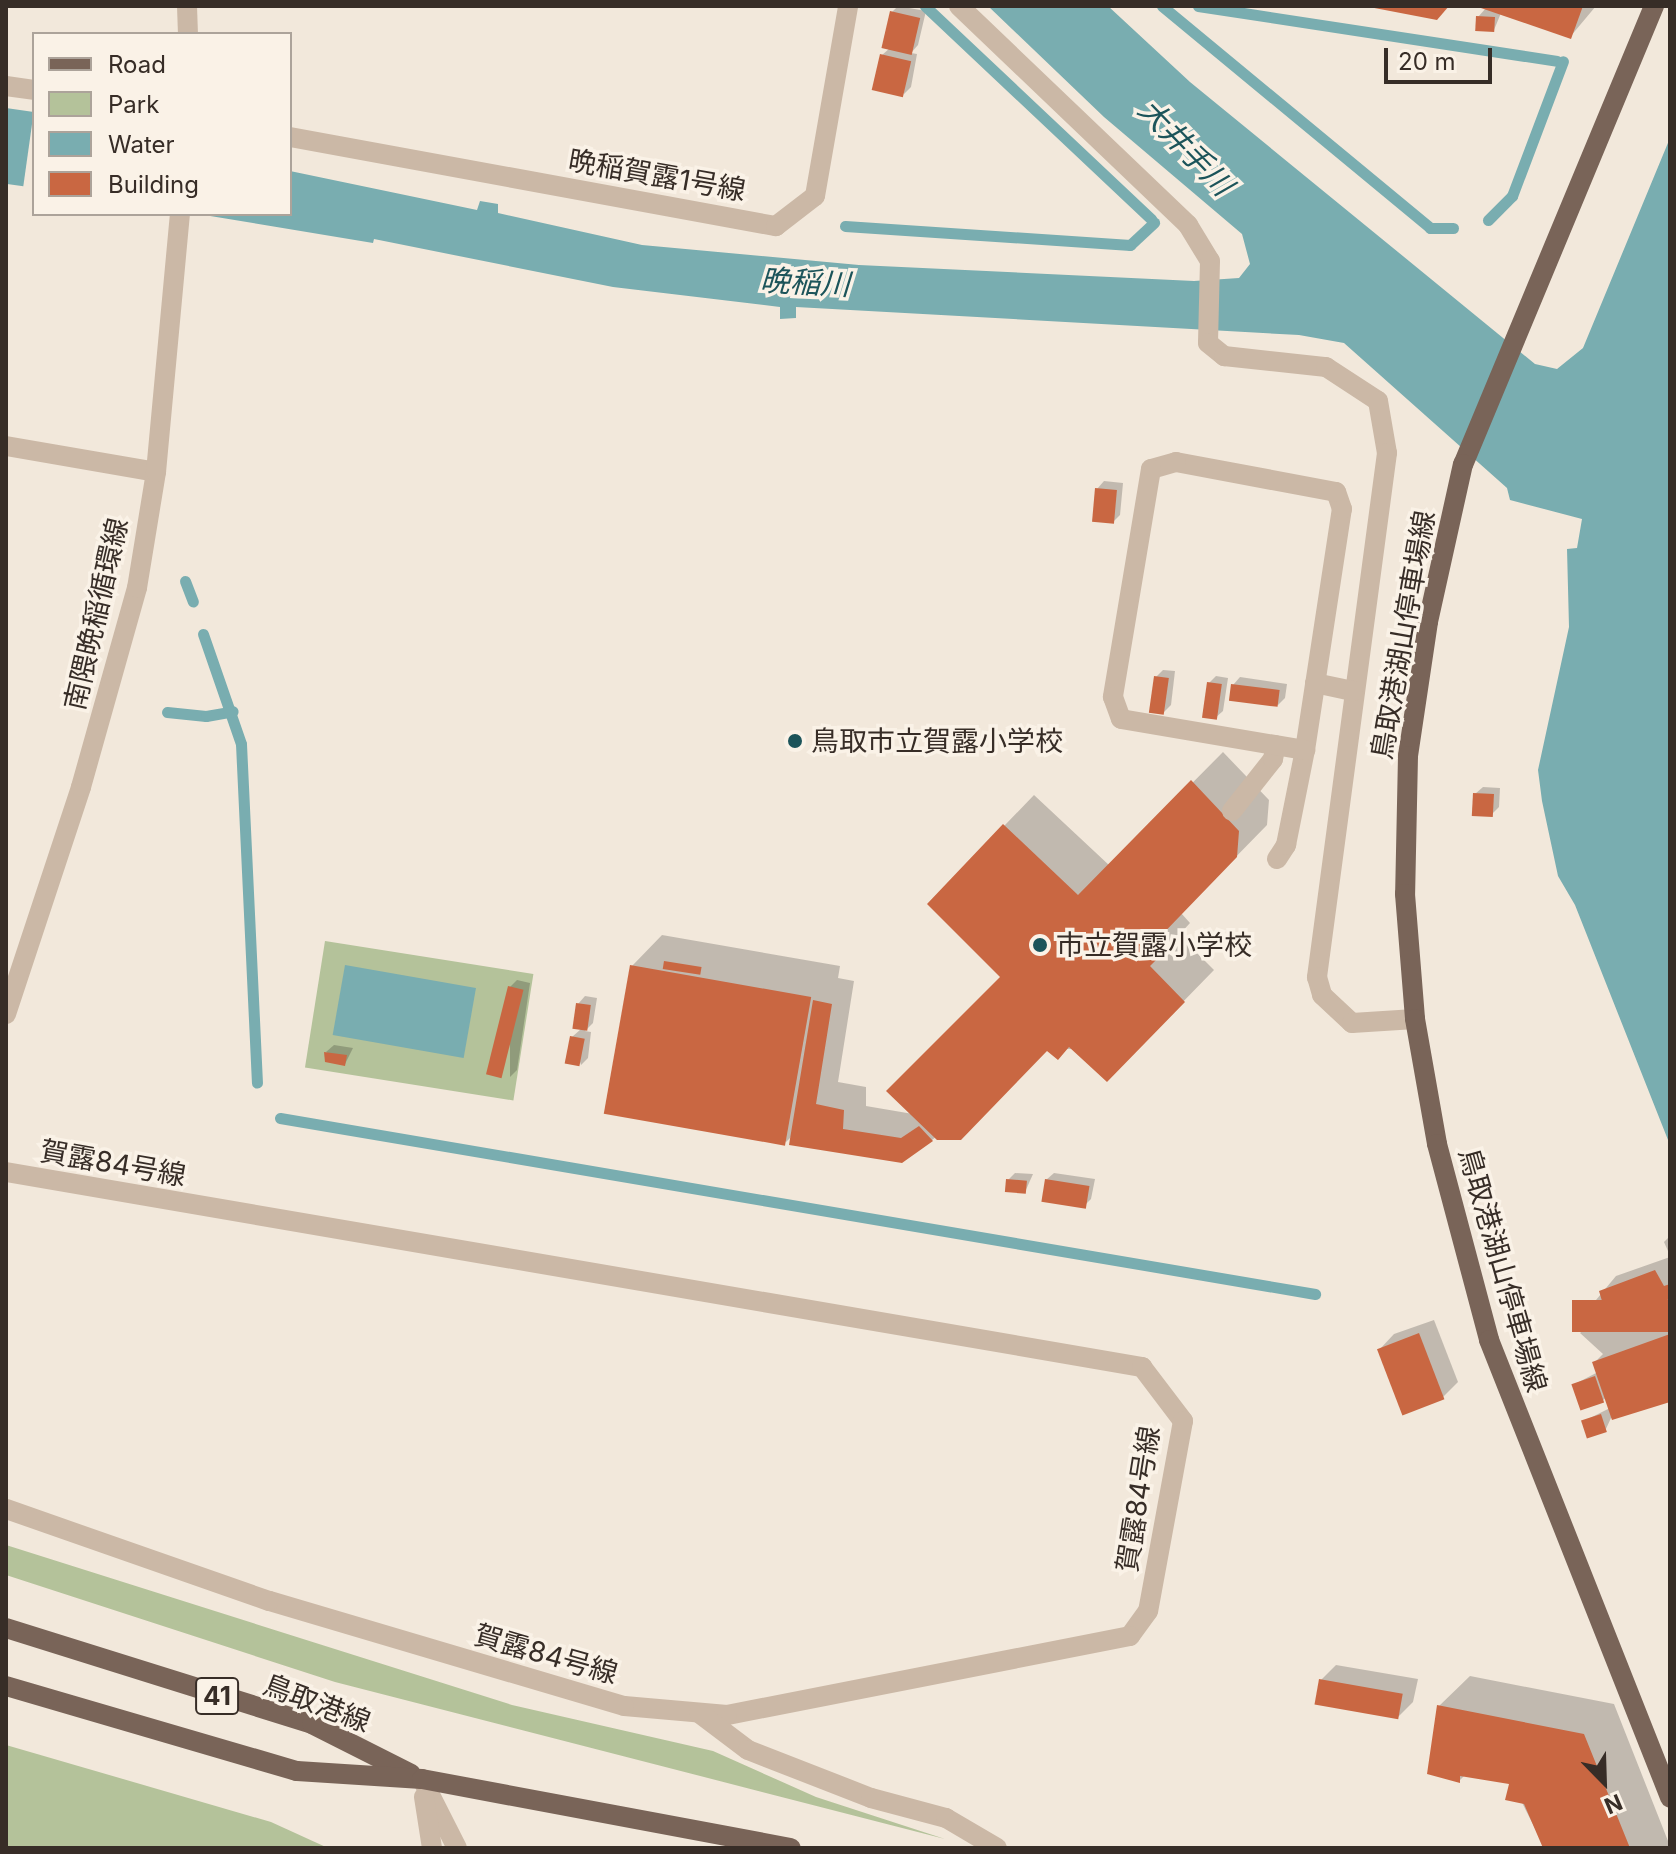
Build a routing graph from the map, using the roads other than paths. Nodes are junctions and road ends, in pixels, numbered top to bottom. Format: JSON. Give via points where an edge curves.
{"nodes":[{"id":1,"x":187,"y":6,"type":"edge"},
{"id":2,"x":848,"y":6,"type":"edge"},
{"id":3,"x":959,"y":6,"type":"edge"},
{"id":4,"x":1654,"y":6,"type":"edge"},
{"id":5,"x":188,"y":32,"type":"edge"},
{"id":6,"x":6,"y":86,"type":"edge"},
{"id":7,"x":32,"y":90,"type":"edge"},
{"id":8,"x":292,"y":137,"type":"edge"},
{"id":9,"x":180,"y":218,"type":"edge"},
{"id":10,"x":6,"y":446,"type":"edge"},
{"id":11,"x":156,"y":472,"type":"junction"},
{"id":12,"x":1315,"y":683,"type":"junction"},
{"id":13,"x":1353,"y":691,"type":"junction"},
{"id":14,"x":1276,"y":745,"type":"junction"},
{"id":15,"x":1305,"y":750,"type":"junction"},
{"id":16,"x":1232,"y":811,"type":"dead end"},
{"id":17,"x":1277,"y":859,"type":"dead end"},
{"id":18,"x":6,"y":1014,"type":"edge"},
{"id":19,"x":1415,"y":1019,"type":"junction"},
{"id":20,"x":6,"y":1172,"type":"edge"},
{"id":21,"x":6,"y":1509,"type":"edge"},
{"id":22,"x":6,"y":1628,"type":"edge"},
{"id":23,"x":6,"y":1686,"type":"edge"},
{"id":24,"x":699,"y":1713,"type":"junction"},
{"id":25,"x":422,"y":1779,"type":"junction"},
{"id":26,"x":1670,"y":1797,"type":"edge"},
{"id":27,"x":432,"y":1848,"type":"edge"},
{"id":28,"x":457,"y":1848,"type":"edge"},
{"id":29,"x":791,"y":1848,"type":"edge"},
{"id":30,"x":997,"y":1848,"type":"edge"}],
"edges":[{"from":1,"to":5,"type":"street"},
{"from":2,"to":8,"type":"street","name":"晩稲賀露1号線","via":[[815,196],[776,226]]},
{"from":3,"to":13,"type":"street","via":[[1188,225],[1210,261],[1208,343],[1224,356],[1326,367],[1378,401],[1387,453]]},
{"from":4,"to":19,"type":"main road","name":"鳥取港湖山停車場線","via":[[1463,464],[1428,622],[1408,756],[1405,894]]},
{"from":6,"to":7,"type":"street"},
{"from":9,"to":11,"type":"street","name":"南隈晩稲循環線"},
{"from":10,"to":11,"type":"street"},
{"from":11,"to":18,"type":"street","name":"南隈晩稲循環線","via":[[133,604],[81,787]]},
{"from":12,"to":13,"type":"street"},
{"from":12,"to":14,"type":"street","via":[[1342,509],[1336,492],[1176,462],[1151,469],[1113,697],[1121,719]]},
{"from":12,"to":15,"type":"street"},
{"from":13,"to":19,"type":"street","via":[[1317,977],[1322,995],[1352,1023]]},
{"from":14,"to":15,"type":"street"},
{"from":14,"to":16,"type":"street","via":[[1273,759]]},
{"from":15,"to":17,"type":"street","via":[[1286,845]]},
{"from":19,"to":26,"type":"main road","name":"鳥取港湖山停車場線","via":[[1437,1144],[1489,1340]]},
{"from":20,"to":24,"type":"street","name":"賀露84号線","via":[[1142,1367],[1183,1421],[1148,1611],[1130,1636],[727,1715]]},
{"from":21,"to":24,"type":"street","name":"賀露84号線","via":[[269,1601],[579,1693],[624,1706]]},
{"from":22,"to":25,"type":"main road","name":"鳥取港線","number":"41","via":[[312,1724]]},
{"from":23,"to":25,"type":"main road","name":"鳥取港線","number":"41","via":[[297,1771]]},
{"from":24,"to":30,"type":"street","via":[[748,1750],[871,1798],[946,1818]]},
{"from":25,"to":27,"type":"street"},
{"from":25,"to":28,"type":"street"},
{"from":25,"to":29,"type":"main road","name":"鳥取港線","number":"41"}]}
